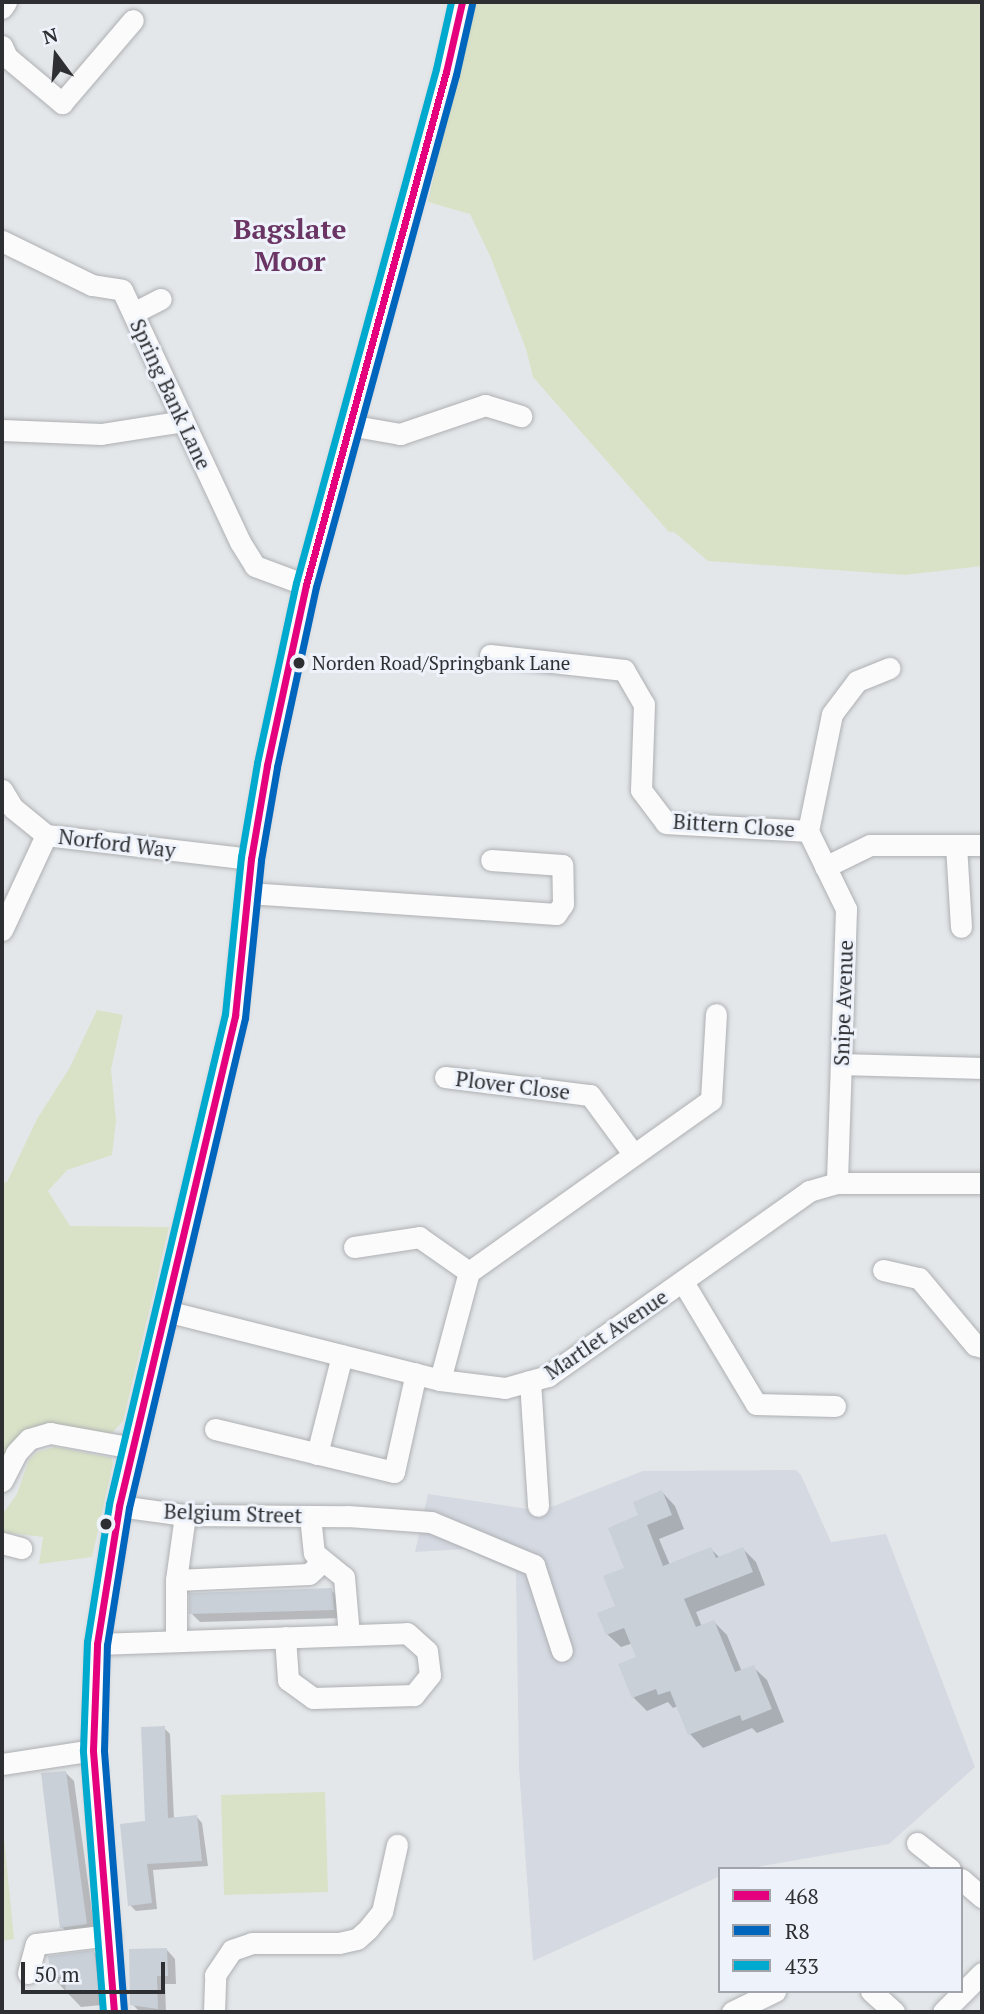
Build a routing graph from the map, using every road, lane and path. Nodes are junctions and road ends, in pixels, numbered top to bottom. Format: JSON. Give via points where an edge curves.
{"nodes":[{"id":1,"x":6,"y":2,"type":"edge"},
{"id":2,"x":462,"y":2,"type":"edge"},
{"id":3,"x":2,"y":8,"type":"edge"},
{"id":4,"x":133,"y":20,"type":"dead end"},
{"id":5,"x":2,"y":46,"type":"edge"},
{"id":6,"x":2,"y":241,"type":"edge"},
{"id":7,"x":161,"y":299,"type":"dead end"},
{"id":8,"x":133,"y":313,"type":"junction"},
{"id":9,"x":521,"y":416,"type":"dead end"},
{"id":10,"x":183,"y":421,"type":"junction"},
{"id":11,"x":349,"y":425,"type":"junction"},
{"id":12,"x":2,"y":430,"type":"edge"},
{"id":13,"x":306,"y":585,"type":"junction"},
{"id":14,"x":490,"y":655,"type":"dead end"},
{"id":15,"x":889,"y":668,"type":"dead end"},
{"id":16,"x":2,"y":790,"type":"edge"},
{"id":17,"x":808,"y":831,"type":"junction"},
{"id":18,"x":46,"y":835,"type":"junction"},
{"id":19,"x":956,"y":845,"type":"junction"},
{"id":20,"x":982,"y":845,"type":"edge"},
{"id":21,"x":251,"y":859,"type":"junction"},
{"id":22,"x":491,"y":860,"type":"dead end"},
{"id":23,"x":825,"y":867,"type":"junction"},
{"id":24,"x":248,"y":893,"type":"junction"},
{"id":25,"x":961,"y":927,"type":"dead end"},
{"id":26,"x":2,"y":930,"type":"edge"},
{"id":27,"x":716,"y":1014,"type":"dead end"},
{"id":28,"x":841,"y":1064,"type":"junction"},
{"id":29,"x":982,"y":1068,"type":"edge"},
{"id":30,"x":445,"y":1077,"type":"dead end"},
{"id":31,"x":634,"y":1155,"type":"junction"},
{"id":32,"x":837,"y":1183,"type":"junction"},
{"id":33,"x":982,"y":1183,"type":"edge"},
{"id":34,"x":354,"y":1247,"type":"dead end"},
{"id":35,"x":883,"y":1270,"type":"dead end"},
{"id":36,"x":469,"y":1272,"type":"junction"},
{"id":37,"x":682,"y":1282,"type":"junction"},
{"id":38,"x":166,"y":1311,"type":"junction"},
{"id":39,"x":982,"y":1347,"type":"edge"},
{"id":40,"x":342,"y":1355,"type":"junction"},
{"id":41,"x":416,"y":1373,"type":"junction"},
{"id":42,"x":440,"y":1380,"type":"junction"},
{"id":43,"x":530,"y":1381,"type":"junction"},
{"id":44,"x":835,"y":1406,"type":"dead end"},
{"id":45,"x":215,"y":1429,"type":"dead end"},
{"id":46,"x":133,"y":1448,"type":"junction"},
{"id":47,"x":317,"y":1454,"type":"junction"},
{"id":48,"x":2,"y":1481,"type":"edge"},
{"id":49,"x":119,"y":1506,"type":"junction"},
{"id":50,"x":538,"y":1506,"type":"dead end"},
{"id":51,"x":185,"y":1515,"type":"junction"},
{"id":52,"x":310,"y":1516,"type":"junction"},
{"id":53,"x":323,"y":1561,"type":"junction"},
{"id":54,"x":176,"y":1580,"type":"junction"},
{"id":55,"x":349,"y":1635,"type":"junction"},
{"id":56,"x":285,"y":1637,"type":"junction"},
{"id":57,"x":176,"y":1639,"type":"junction"},
{"id":58,"x":97,"y":1644,"type":"junction"},
{"id":59,"x":562,"y":1651,"type":"dead end"},
{"id":60,"x":93,"y":1750,"type":"junction"},
{"id":61,"x":2,"y":1764,"type":"edge"},
{"id":62,"x":917,"y":1843,"type":"dead end"},
{"id":63,"x":397,"y":1845,"type":"dead end"},
{"id":64,"x":947,"y":1867,"type":"edge"},
{"id":65,"x":963,"y":1881,"type":"edge"},
{"id":66,"x":982,"y":1897,"type":"edge"},
{"id":67,"x":109,"y":1935,"type":"junction"},
{"id":68,"x":28,"y":1973,"type":"dead end"},
{"id":69,"x":982,"y":1973,"type":"edge"},
{"id":70,"x":963,"y":1992,"type":"edge"},
{"id":71,"x":771,"y":1993,"type":"edge"},
{"id":72,"x":873,"y":1993,"type":"edge"},
{"id":73,"x":962,"y":1993,"type":"edge"},
{"id":74,"x":114,"y":2012,"type":"edge"},
{"id":75,"x":214,"y":2012,"type":"edge"},
{"id":76,"x":732,"y":2012,"type":"edge"},
{"id":77,"x":894,"y":2012,"type":"edge"},
{"id":78,"x":943,"y":2012,"type":"edge"}],
"edges":[{"from":1,"to":3,"type":"street"},
{"from":2,"to":11,"type":"street"},
{"from":4,"to":5,"type":"street","via":[[62,103],[7,57]]},
{"from":6,"to":8,"type":"street","name":"Spring Bank Lane","via":[[92,285],[122,290]]},
{"from":7,"to":8,"type":"street"},
{"from":8,"to":10,"type":"street","name":"Spring Bank Lane"},
{"from":9,"to":11,"type":"street","via":[[485,405],[400,434]]},
{"from":10,"to":12,"type":"street","via":[[102,434]]},
{"from":10,"to":13,"type":"street","name":"Spring Bank Lane","via":[[256,566]]},
{"from":11,"to":13,"type":"street"},
{"from":13,"to":21,"type":"street"},
{"from":14,"to":17,"type":"street","name":"Bittern Close","via":[[624,670],[644,704],[641,790],[666,823]]},
{"from":15,"to":17,"type":"street","via":[[857,681],[832,714]]},
{"from":16,"to":18,"type":"street","name":"Norford Way","via":[[27,822]]},
{"from":17,"to":23,"type":"street","name":"Snipe Avenue"},
{"from":18,"to":21,"type":"street","name":"Norford Way"},
{"from":18,"to":26,"type":"street"},
{"from":19,"to":20,"type":"street"},
{"from":19,"to":23,"type":"street","via":[[870,845]]},
{"from":19,"to":25,"type":"street"},
{"from":21,"to":24,"type":"street"},
{"from":22,"to":24,"type":"street","via":[[562,864],[563,904],[556,914]]},
{"from":23,"to":28,"type":"street","name":"Snipe Avenue","via":[[846,909]]},
{"from":24,"to":38,"type":"street","via":[[235,1016]]},
{"from":27,"to":31,"type":"street","via":[[711,1100]]},
{"from":28,"to":29,"type":"street"},
{"from":28,"to":32,"type":"street","name":"Snipe Avenue"},
{"from":30,"to":31,"type":"street","name":"Plover Close","via":[[590,1095]]},
{"from":31,"to":36,"type":"street"},
{"from":32,"to":33,"type":"street","name":"Martlet Avenue"},
{"from":32,"to":37,"type":"street","name":"Martlet Avenue","via":[[809,1191]]},
{"from":34,"to":36,"type":"street","via":[[419,1237]]},
{"from":35,"to":39,"type":"street","via":[[919,1278],[975,1345]]},
{"from":36,"to":42,"type":"street"},
{"from":37,"to":43,"type":"street","name":"Martlet Avenue","via":[[548,1376]]},
{"from":37,"to":44,"type":"street","via":[[755,1404]]},
{"from":38,"to":40,"type":"street","name":"Martlet Avenue"},
{"from":38,"to":46,"type":"street"},
{"from":40,"to":41,"type":"street","name":"Martlet Avenue"},
{"from":40,"to":47,"type":"street"},
{"from":41,"to":42,"type":"street","name":"Martlet Avenue"},
{"from":41,"to":47,"type":"street","via":[[394,1472]]},
{"from":42,"to":43,"type":"street","name":"Martlet Avenue","via":[[505,1388]]},
{"from":43,"to":50,"type":"street"},
{"from":45,"to":47,"type":"street"},
{"from":46,"to":48,"type":"street","via":[[50,1433],[29,1439]]},
{"from":46,"to":49,"type":"street"},
{"from":49,"to":51,"type":"street","name":"Belgium Street"},
{"from":49,"to":58,"type":"street"},
{"from":51,"to":52,"type":"street","name":"Belgium Street"},
{"from":51,"to":54,"type":"street"},
{"from":52,"to":53,"type":"street","via":[[314,1553]]},
{"from":52,"to":59,"type":"street","name":"Belgium Street","via":[[430,1522],[534,1565]]},
{"from":53,"to":54,"type":"street","via":[[309,1574]]},
{"from":53,"to":55,"type":"street","via":[[344,1577]]},
{"from":54,"to":57,"type":"street"},
{"from":55,"to":56,"type":"street"},
{"from":55,"to":56,"type":"street","via":[[407,1633],[427,1651],[430,1675],[414,1695],[313,1698],[289,1680]]},
{"from":56,"to":57,"type":"street"},
{"from":57,"to":58,"type":"street"},
{"from":58,"to":60,"type":"street"},
{"from":60,"to":61,"type":"street"},
{"from":60,"to":67,"type":"street"},
{"from":62,"to":64,"type":"street"},
{"from":63,"to":75,"type":"street","via":[[382,1912],[368,1929],[339,1944],[252,1943],[232,1950],[215,1975]]},
{"from":65,"to":66,"type":"street"},
{"from":67,"to":68,"type":"street","via":[[36,1944]]},
{"from":67,"to":74,"type":"street"},
{"from":69,"to":70,"type":"street"},
{"from":71,"to":76,"type":"street"},
{"from":72,"to":77,"type":"street"},
{"from":73,"to":78,"type":"street"}]}
